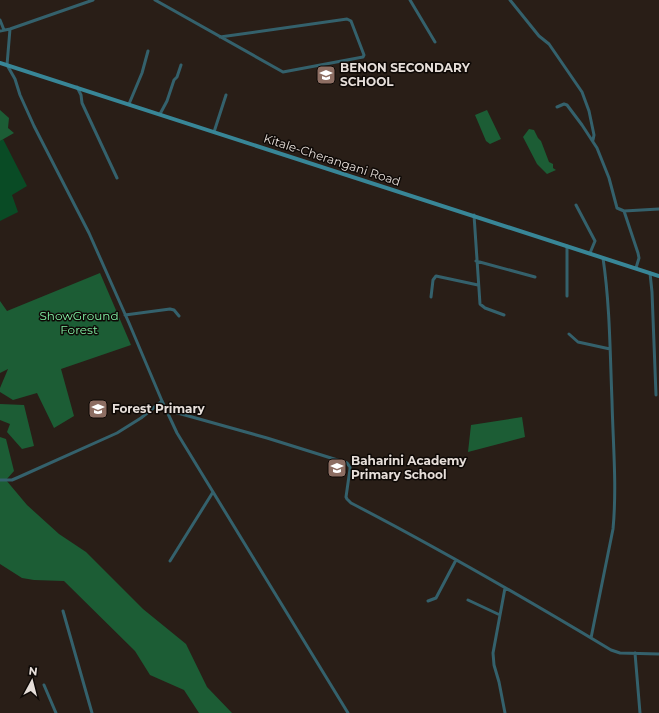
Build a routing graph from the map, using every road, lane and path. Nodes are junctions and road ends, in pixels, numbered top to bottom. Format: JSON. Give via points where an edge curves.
{"nodes":[{"id":1,"x":93,"y":0,"type":"edge"},
{"id":2,"x":155,"y":0,"type":"edge"},
{"id":3,"x":410,"y":0,"type":"edge"},
{"id":4,"x":510,"y":0,"type":"edge"},
{"id":5,"x":87,"y":1,"type":"edge"},
{"id":6,"x":0,"y":20,"type":"edge"},
{"id":7,"x":10,"y":29,"type":"junction"},
{"id":8,"x":4,"y":30,"type":"junction"},
{"id":9,"x":0,"y":31,"type":"edge"},
{"id":10,"x":220,"y":37,"type":"junction"},
{"id":11,"x":435,"y":42,"type":"dead end"},
{"id":12,"x":148,"y":51,"type":"dead end"},
{"id":13,"x":0,"y":62,"type":"edge"},
{"id":14,"x":7,"y":65,"type":"junction"},
{"id":15,"x":181,"y":65,"type":"dead end"},
{"id":16,"x":77,"y":88,"type":"junction"},
{"id":17,"x":226,"y":95,"type":"dead end"},
{"id":18,"x":129,"y":104,"type":"junction"},
{"id":19,"x":557,"y":107,"type":"dead end"},
{"id":20,"x":160,"y":114,"type":"junction"},
{"id":21,"x":214,"y":132,"type":"junction"},
{"id":22,"x":593,"y":140,"type":"junction"},
{"id":23,"x":117,"y":178,"type":"dead end"},
{"id":24,"x":576,"y":206,"type":"dead end"},
{"id":25,"x":659,"y":209,"type":"edge"},
{"id":26,"x":624,"y":211,"type":"junction"},
{"id":27,"x":474,"y":216,"type":"junction"},
{"id":28,"x":567,"y":246,"type":"junction"},
{"id":29,"x":590,"y":253,"type":"junction"},
{"id":30,"x":603,"y":258,"type":"junction"},
{"id":31,"x":476,"y":261,"type":"junction"},
{"id":32,"x":636,"y":268,"type":"junction"},
{"id":33,"x":650,"y":273,"type":"junction"},
{"id":34,"x":659,"y":276,"type":"edge"},
{"id":35,"x":536,"y":277,"type":"dead end"},
{"id":36,"x":478,"y":285,"type":"junction"},
{"id":37,"x":567,"y":296,"type":"dead end"},
{"id":38,"x":431,"y":297,"type":"dead end"},
{"id":39,"x":125,"y":315,"type":"junction"},
{"id":40,"x":504,"y":315,"type":"dead end"},
{"id":41,"x":179,"y":316,"type":"dead end"},
{"id":42,"x":569,"y":334,"type":"dead end"},
{"id":43,"x":610,"y":349,"type":"junction"},
{"id":44,"x":656,"y":395,"type":"dead end"},
{"id":45,"x":162,"y":401,"type":"junction"},
{"id":46,"x":167,"y":410,"type":"junction"},
{"id":47,"x":0,"y":480,"type":"edge"},
{"id":48,"x":213,"y":492,"type":"junction"},
{"id":49,"x":170,"y":560,"type":"dead end"},
{"id":50,"x":456,"y":560,"type":"junction"},
{"id":51,"x":505,"y":588,"type":"junction"},
{"id":52,"x":468,"y":600,"type":"dead end"},
{"id":53,"x":428,"y":601,"type":"dead end"},
{"id":54,"x":63,"y":611,"type":"dead end"},
{"id":55,"x":500,"y":615,"type":"junction"},
{"id":56,"x":591,"y":638,"type":"junction"},
{"id":57,"x":635,"y":653,"type":"junction"},
{"id":58,"x":659,"y":654,"type":"edge"},
{"id":59,"x":44,"y":685,"type":"dead end"},
{"id":60,"x":56,"y":713,"type":"edge"},
{"id":61,"x":92,"y":713,"type":"edge"},
{"id":62,"x":348,"y":713,"type":"edge"},
{"id":63,"x":505,"y":713,"type":"edge"},
{"id":64,"x":640,"y":713,"type":"edge"}],
"edges":[{"from":1,"to":5,"type":"street"},
{"from":2,"to":10,"type":"street"},
{"from":3,"to":11,"type":"street"},
{"from":4,"to":22,"type":"street","via":[[539,36],[549,44],[582,92],[594,135]]},
{"from":5,"to":7,"type":"street"},
{"from":6,"to":8,"type":"street"},
{"from":7,"to":8,"type":"street"},
{"from":7,"to":14,"type":"street"},
{"from":8,"to":9,"type":"street"},
{"from":10,"to":10,"type":"street","via":[[347,18],[351,21],[364,54],[363,57],[283,72]]},
{"from":12,"to":18,"type":"street"},
{"from":13,"to":14,"type":"main road","name":"Kitale-Cherangani Road"},
{"from":14,"to":16,"type":"main road","name":"Kitale-Cherangani Road"},
{"from":14,"to":39,"type":"street"},
{"from":15,"to":20,"type":"street"},
{"from":16,"to":18,"type":"main road","name":"Kitale-Cherangani Road"},
{"from":16,"to":23,"type":"street"},
{"from":17,"to":21,"type":"street"},
{"from":18,"to":20,"type":"main road","name":"Kitale-Cherangani Road"},
{"from":19,"to":22,"type":"street","via":[[567,105]]},
{"from":20,"to":21,"type":"main road","name":"Kitale-Cherangani Road"},
{"from":21,"to":27,"type":"main road","name":"Kitale-Cherangani Road"},
{"from":22,"to":26,"type":"street","via":[[609,178],[616,207]]},
{"from":24,"to":29,"type":"street","via":[[595,241]]},
{"from":25,"to":26,"type":"street"},
{"from":26,"to":32,"type":"street","via":[[638,253]]},
{"from":27,"to":28,"type":"main road","name":"Kitale-Cherangani Road"},
{"from":27,"to":31,"type":"street"},
{"from":28,"to":29,"type":"main road","name":"Kitale-Cherangani Road"},
{"from":28,"to":37,"type":"street"},
{"from":29,"to":30,"type":"main road","name":"Kitale-Cherangani Road"},
{"from":30,"to":32,"type":"main road","name":"Kitale-Cherangani Road"},
{"from":30,"to":43,"type":"street","via":[[608,290]]},
{"from":31,"to":35,"type":"street"},
{"from":31,"to":36,"type":"street"},
{"from":32,"to":33,"type":"main road","name":"Kitale-Cherangani Road"},
{"from":33,"to":34,"type":"main road","name":"Kitale-Cherangani Road"},
{"from":33,"to":44,"type":"street"},
{"from":36,"to":38,"type":"street","via":[[436,276]]},
{"from":36,"to":40,"type":"street","via":[[481,305]]},
{"from":39,"to":41,"type":"street","via":[[170,309]]},
{"from":39,"to":45,"type":"street"},
{"from":42,"to":43,"type":"street","via":[[578,342]]},
{"from":43,"to":56,"type":"street","via":[[615,473],[613,529]]},
{"from":45,"to":46,"type":"street"},
{"from":45,"to":47,"type":"street","via":[[117,433],[12,480]]},
{"from":46,"to":48,"type":"street","via":[[184,446]]},
{"from":46,"to":50,"type":"street","via":[[347,463],[350,467],[346,497],[348,502]]},
{"from":48,"to":49,"type":"street"},
{"from":48,"to":62,"type":"street"},
{"from":50,"to":51,"type":"street"},
{"from":50,"to":53,"type":"street","via":[[436,598]]},
{"from":51,"to":55,"type":"street"},
{"from":51,"to":56,"type":"street"},
{"from":52,"to":55,"type":"street"},
{"from":54,"to":61,"type":"street"},
{"from":55,"to":63,"type":"street","via":[[493,652]]},
{"from":56,"to":57,"type":"street","via":[[616,652]]},
{"from":57,"to":58,"type":"street"},
{"from":57,"to":64,"type":"street"},
{"from":59,"to":60,"type":"street"}]}
